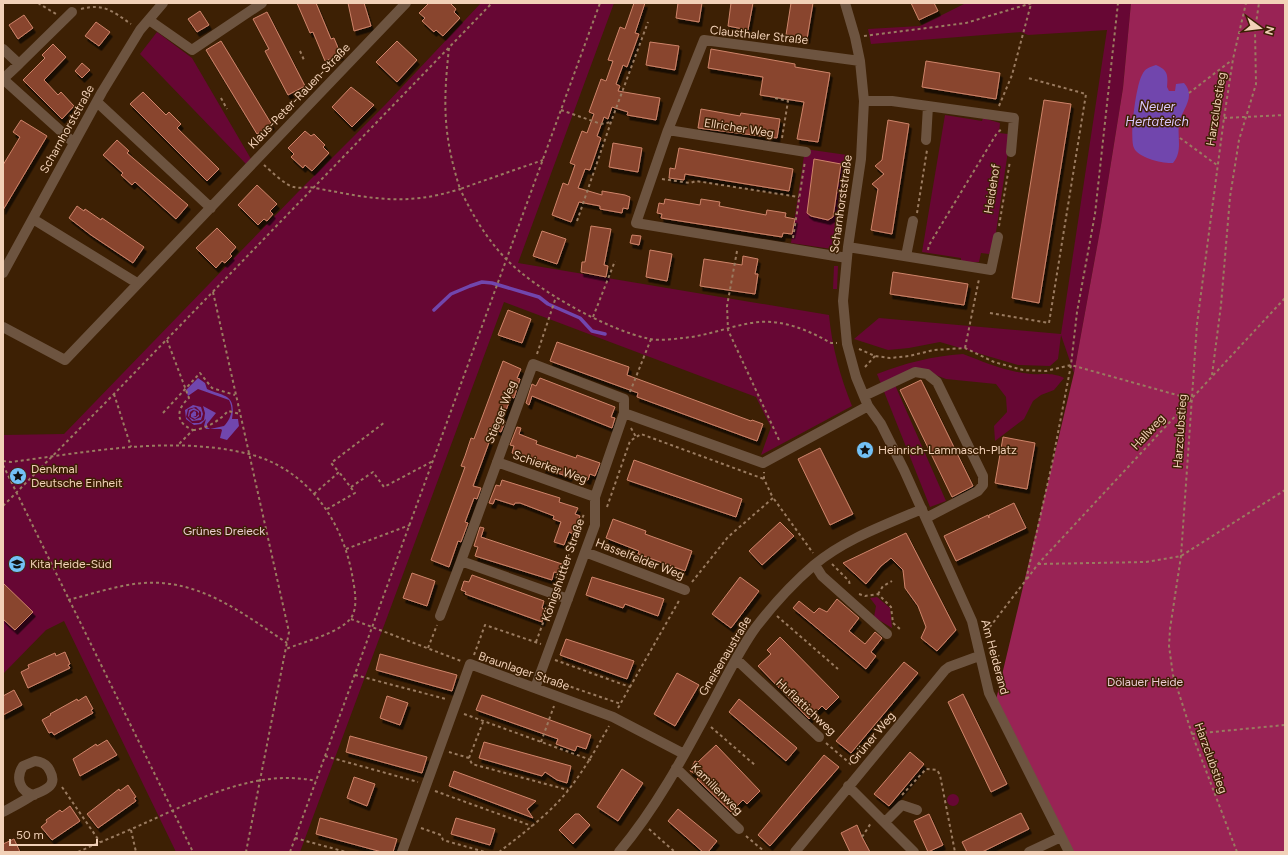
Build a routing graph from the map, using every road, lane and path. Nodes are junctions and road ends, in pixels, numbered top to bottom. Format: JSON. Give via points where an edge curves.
{"nodes":[{"id":1,"x":38,"y":3,"type":"edge"},
{"id":2,"x":163,"y":3,"type":"edge"},
{"id":3,"x":262,"y":3,"type":"edge"},
{"id":4,"x":406,"y":3,"type":"edge"},
{"id":5,"x":492,"y":3,"type":"edge"},
{"id":6,"x":600,"y":3,"type":"edge"},
{"id":7,"x":845,"y":3,"type":"edge"},
{"id":8,"x":1032,"y":3,"type":"edge"},
{"id":9,"x":1118,"y":3,"type":"edge"},
{"id":10,"x":1246,"y":3,"type":"edge"},
{"id":11,"x":1259,"y":3,"type":"edge"},
{"id":12,"x":68,"y":15,"type":"junction"},
{"id":13,"x":149,"y":20,"type":"junction"},
{"id":14,"x":648,"y":22,"type":"dead end"},
{"id":15,"x":140,"y":30,"type":"junction"},
{"id":16,"x":855,"y":37,"type":"junction"},
{"id":17,"x":448,"y":48,"type":"junction"},
{"id":18,"x":3,"y":50,"type":"edge"},
{"id":19,"x":300,"y":51,"type":"dead end"},
{"id":20,"x":304,"y":60,"type":"dead end"},
{"id":21,"x":1233,"y":60,"type":"junction"},
{"id":22,"x":860,"y":61,"type":"junction"},
{"id":23,"x":19,"y":64,"type":"junction"},
{"id":24,"x":1028,"y":78,"type":"dead end"},
{"id":25,"x":3,"y":80,"type":"edge"},
{"id":26,"x":1188,"y":93,"type":"dead end"},
{"id":27,"x":221,"y":98,"type":"dead end"},
{"id":28,"x":775,"y":98,"type":"dead end"},
{"id":29,"x":864,"y":101,"type":"junction"},
{"id":30,"x":97,"y":102,"type":"junction"},
{"id":31,"x":928,"y":106,"type":"junction"},
{"id":32,"x":227,"y":109,"type":"dead end"},
{"id":33,"x":561,"y":110,"type":"junction"},
{"id":34,"x":1285,"y":115,"type":"edge"},
{"id":35,"x":994,"y":116,"type":"junction"},
{"id":36,"x":1014,"y":118,"type":"junction"},
{"id":37,"x":1224,"y":118,"type":"junction"},
{"id":38,"x":1247,"y":118,"type":"junction"},
{"id":39,"x":611,"y":122,"type":"junction"},
{"id":40,"x":668,"y":130,"type":"junction"},
{"id":41,"x":1180,"y":138,"type":"dead end"},
{"id":42,"x":926,"y":140,"type":"joint"},
{"id":43,"x":74,"y":143,"type":"junction"},
{"id":44,"x":781,"y":148,"type":"junction"},
{"id":45,"x":806,"y":152,"type":"joint"},
{"id":46,"x":1011,"y":152,"type":"joint"},
{"id":47,"x":256,"y":160,"type":"junction"},
{"id":48,"x":543,"y":160,"type":"junction"},
{"id":49,"x":1217,"y":165,"type":"junction"},
{"id":50,"x":652,"y":178,"type":"junction"},
{"id":51,"x":314,"y":187,"type":"junction"},
{"id":52,"x":460,"y":188,"type":"junction"},
{"id":53,"x":799,"y":197,"type":"junction"},
{"id":54,"x":211,"y":208,"type":"junction"},
{"id":55,"x":33,"y":219,"type":"junction"},
{"id":56,"x":577,"y":221,"type":"dead end"},
{"id":57,"x":913,"y":221,"type":"joint"},
{"id":58,"x":998,"y":237,"type":"joint"},
{"id":59,"x":739,"y":240,"type":"junction"},
{"id":60,"x":848,"y":247,"type":"junction"},
{"id":61,"x":791,"y":248,"type":"junction"},
{"id":62,"x":906,"y":256,"type":"junction"},
{"id":63,"x":847,"y":258,"type":"junction"},
{"id":64,"x":926,"y":259,"type":"junction"},
{"id":65,"x":507,"y":260,"type":"junction"},
{"id":66,"x":615,"y":261,"type":"dead end"},
{"id":67,"x":981,"y":268,"type":"junction"},
{"id":68,"x":3,"y":273,"type":"edge"},
{"id":69,"x":137,"y":283,"type":"junction"},
{"id":70,"x":213,"y":292,"type":"junction"},
{"id":71,"x":556,"y":296,"type":"junction"},
{"id":72,"x":1285,"y":298,"type":"edge"},
{"id":73,"x":990,"y":313,"type":"dead end"},
{"id":74,"x":594,"y":317,"type":"junction"},
{"id":75,"x":3,"y":327,"type":"edge"},
{"id":76,"x":728,"y":330,"type":"junction"},
{"id":77,"x":651,"y":339,"type":"junction"},
{"id":78,"x":167,"y":340,"type":"junction"},
{"id":79,"x":847,"y":344,"type":"junction"},
{"id":80,"x":965,"y":348,"type":"junction"},
{"id":81,"x":875,"y":356,"type":"junction"},
{"id":82,"x":533,"y":364,"type":"junction"},
{"id":83,"x":1071,"y":365,"type":"junction"},
{"id":84,"x":1212,"y":376,"type":"junction"},
{"id":85,"x":856,"y":377,"type":"junction"},
{"id":86,"x":186,"y":388,"type":"junction"},
{"id":87,"x":114,"y":394,"type":"junction"},
{"id":88,"x":235,"y":395,"type":"junction"},
{"id":89,"x":864,"y":396,"type":"junction"},
{"id":90,"x":624,"y":399,"type":"junction"},
{"id":91,"x":1192,"y":399,"type":"junction"},
{"id":92,"x":868,"y":406,"type":"junction"},
{"id":93,"x":163,"y":413,"type":"dead end"},
{"id":94,"x":624,"y":413,"type":"junction"},
{"id":95,"x":240,"y":414,"type":"junction"},
{"id":96,"x":384,"y":422,"type":"dead end"},
{"id":97,"x":192,"y":430,"type":"junction"},
{"id":98,"x":177,"y":446,"type":"junction"},
{"id":99,"x":131,"y":448,"type":"junction"},
{"id":100,"x":785,"y":451,"type":"junction"},
{"id":101,"x":248,"y":454,"type":"junction"},
{"id":102,"x":52,"y":457,"type":"junction"},
{"id":103,"x":3,"y":461,"type":"edge"},
{"id":104,"x":433,"y":461,"type":"junction"},
{"id":105,"x":496,"y":462,"type":"junction"},
{"id":106,"x":763,"y":463,"type":"junction"},
{"id":107,"x":3,"y":465,"type":"edge"},
{"id":108,"x":339,"y":472,"type":"junction"},
{"id":109,"x":764,"y":479,"type":"junction"},
{"id":110,"x":351,"y":487,"type":"junction"},
{"id":111,"x":1285,"y":490,"type":"edge"},
{"id":112,"x":17,"y":494,"type":"junction"},
{"id":113,"x":314,"y":494,"type":"junction"},
{"id":114,"x":595,"y":496,"type":"junction"},
{"id":115,"x":773,"y":498,"type":"junction"},
{"id":116,"x":3,"y":506,"type":"edge"},
{"id":117,"x":606,"y":508,"type":"dead end"},
{"id":118,"x":326,"y":509,"type":"junction"},
{"id":119,"x":924,"y":514,"type":"junction"},
{"id":120,"x":410,"y":525,"type":"junction"},
{"id":121,"x":346,"y":550,"type":"junction"},
{"id":122,"x":585,"y":552,"type":"junction"},
{"id":123,"x":1181,"y":556,"type":"junction"},
{"id":124,"x":825,"y":558,"type":"junction"},
{"id":125,"x":461,"y":561,"type":"junction"},
{"id":126,"x":815,"y":564,"type":"junction"},
{"id":127,"x":1038,"y":564,"type":"junction"},
{"id":128,"x":1026,"y":580,"type":"junction"},
{"id":129,"x":892,"y":581,"type":"dead end"},
{"id":130,"x":686,"y":590,"type":"junction"},
{"id":131,"x":852,"y":590,"type":"dead end"},
{"id":132,"x":858,"y":593,"type":"dead end"},
{"id":133,"x":553,"y":594,"type":"junction"},
{"id":134,"x":878,"y":594,"type":"junction"},
{"id":135,"x":568,"y":599,"type":"junction"},
{"id":136,"x":68,"y":600,"type":"junction"},
{"id":137,"x":770,"y":610,"type":"junction"},
{"id":138,"x":440,"y":616,"type":"joint"},
{"id":139,"x":350,"y":619,"type":"junction"},
{"id":140,"x":372,"y":627,"type":"junction"},
{"id":141,"x":900,"y":628,"type":"dead end"},
{"id":142,"x":887,"y":634,"type":"dead end"},
{"id":143,"x":536,"y":642,"type":"junction"},
{"id":144,"x":287,"y":643,"type":"junction"},
{"id":145,"x":978,"y":643,"type":"junction"},
{"id":146,"x":550,"y":647,"type":"junction"},
{"id":147,"x":428,"y":648,"type":"junction"},
{"id":148,"x":286,"y":649,"type":"junction"},
{"id":149,"x":979,"y":656,"type":"junction"},
{"id":150,"x":546,"y":657,"type":"junction"},
{"id":151,"x":736,"y":659,"type":"junction"},
{"id":152,"x":470,"y":664,"type":"junction"},
{"id":153,"x":838,"y":669,"type":"dead end"},
{"id":154,"x":355,"y":675,"type":"junction"},
{"id":155,"x":540,"y":676,"type":"junction"},
{"id":156,"x":535,"y":688,"type":"junction"},
{"id":157,"x":630,"y":688,"type":"junction"},
{"id":158,"x":558,"y":696,"type":"junction"},
{"id":159,"x":621,"y":704,"type":"junction"},
{"id":160,"x":456,"y":706,"type":"junction"},
{"id":161,"x":613,"y":717,"type":"junction"},
{"id":162,"x":703,"y":720,"type":"junction"},
{"id":163,"x":483,"y":721,"type":"junction"},
{"id":164,"x":1285,"y":725,"type":"edge"},
{"id":165,"x":1192,"y":734,"type":"junction"},
{"id":166,"x":819,"y":737,"type":"joint"},
{"id":167,"x":541,"y":742,"type":"junction"},
{"id":168,"x":440,"y":749,"type":"junction"},
{"id":169,"x":684,"y":754,"type":"junction"},
{"id":170,"x":325,"y":756,"type":"junction"},
{"id":171,"x":469,"y":758,"type":"junction"},
{"id":172,"x":338,"y":760,"type":"dead end"},
{"id":173,"x":591,"y":760,"type":"junction"},
{"id":174,"x":756,"y":766,"type":"dead end"},
{"id":175,"x":676,"y":768,"type":"junction"},
{"id":176,"x":860,"y":772,"type":"junction"},
{"id":177,"x":52,"y":774,"type":"junction"},
{"id":178,"x":260,"y":781,"type":"junction"},
{"id":179,"x":316,"y":781,"type":"junction"},
{"id":180,"x":848,"y":786,"type":"junction"},
{"id":181,"x":568,"y":790,"type":"junction"},
{"id":182,"x":34,"y":795,"type":"junction"},
{"id":183,"x":901,"y":796,"type":"dead end"},
{"id":184,"x":917,"y":810,"type":"dead end"},
{"id":185,"x":173,"y":811,"type":"junction"},
{"id":186,"x":3,"y":812,"type":"edge"},
{"id":187,"x":877,"y":814,"type":"junction"},
{"id":188,"x":885,"y":822,"type":"junction"},
{"id":189,"x":642,"y":823,"type":"junction"},
{"id":190,"x":412,"y":825,"type":"junction"},
{"id":191,"x":738,"y":829,"type":"joint"},
{"id":192,"x":131,"y":830,"type":"junction"},
{"id":193,"x":862,"y":837,"type":"dead end"},
{"id":194,"x":1061,"y":837,"type":"junction"},
{"id":195,"x":295,"y":838,"type":"junction"},
{"id":196,"x":100,"y":842,"type":"junction"},
{"id":197,"x":78,"y":852,"type":"edge"},
{"id":198,"x":136,"y":852,"type":"edge"},
{"id":199,"x":193,"y":852,"type":"edge"},
{"id":200,"x":246,"y":852,"type":"edge"},
{"id":201,"x":290,"y":852,"type":"edge"},
{"id":202,"x":346,"y":852,"type":"edge"},
{"id":203,"x":402,"y":852,"type":"edge"},
{"id":204,"x":485,"y":852,"type":"edge"},
{"id":205,"x":499,"y":852,"type":"edge"},
{"id":206,"x":619,"y":852,"type":"edge"},
{"id":207,"x":675,"y":852,"type":"edge"},
{"id":208,"x":765,"y":852,"type":"edge"},
{"id":209,"x":795,"y":852,"type":"edge"},
{"id":210,"x":914,"y":852,"type":"edge"},
{"id":211,"x":955,"y":852,"type":"edge"},
{"id":212,"x":1029,"y":852,"type":"edge"},
{"id":213,"x":1069,"y":852,"type":"edge"},
{"id":214,"x":1237,"y":852,"type":"edge"}],
"edges":[{"from":1,"to":12,"type":"path"},
{"from":2,"to":13,"type":"street","name":"Scharnhorststraße"},
{"from":3,"to":13,"type":"street","via":[[192,50]]},
{"from":4,"to":47,"type":"street","name":"Klaus-Peter-Rauen-Straße"},
{"from":5,"to":17,"type":"path"},
{"from":6,"to":33,"type":"path"},
{"from":7,"to":16,"type":"street","name":"Scharnhorststraße"},
{"from":8,"to":16,"type":"path","via":[[966,23]]},
{"from":8,"to":35,"type":"path","via":[[1012,75]]},
{"from":9,"to":83,"type":"path","via":[[1095,214],[1077,312]]},
{"from":10,"to":21,"type":"path","name":"Harzclubstieg"},
{"from":11,"to":38,"type":"path","via":[[1255,30],[1256,84]]},
{"from":12,"to":15,"type":"path","via":[[93,6],[103,7],[112,10]]},
{"from":12,"to":23,"type":"street"},
{"from":13,"to":15,"type":"street","name":"Scharnhorststraße"},
{"from":14,"to":39,"type":"path"},
{"from":15,"to":30,"type":"street","name":"Scharnhorststraße"},
{"from":16,"to":22,"type":"street","name":"Scharnhorststraße"},
{"from":17,"to":51,"type":"path"},
{"from":17,"to":52,"type":"path","via":[[444,93],[445,127],[450,157]]},
{"from":18,"to":23,"type":"street"},
{"from":19,"to":20,"type":"path","name":"Klaus-Peter-Rauen-Straße"},
{"from":21,"to":26,"type":"path"},
{"from":21,"to":37,"type":"path","name":"Harzclubstieg"},
{"from":22,"to":29,"type":"street","name":"Scharnhorststraße"},
{"from":22,"to":40,"type":"street","name":"Clausthaler Straße","via":[[704,40]]},
{"from":23,"to":25,"type":"street"},
{"from":24,"to":73,"type":"path","via":[[1086,94],[1080,134],[1049,323]]},
{"from":25,"to":43,"type":"street"},
{"from":27,"to":32,"type":"path"},
{"from":28,"to":44,"type":"path","via":[[788,101]]},
{"from":29,"to":31,"type":"street","via":[[892,101]]},
{"from":29,"to":60,"type":"street","name":"Scharnhorststraße","via":[[861,159]]},
{"from":30,"to":43,"type":"street","name":"Scharnhorststraße"},
{"from":30,"to":54,"type":"street"},
{"from":31,"to":35,"type":"street"},
{"from":31,"to":42,"type":"street"},
{"from":33,"to":39,"type":"path","via":[[601,124]]},
{"from":33,"to":48,"type":"path"},
{"from":34,"to":38,"type":"path"},
{"from":35,"to":36,"type":"street"},
{"from":36,"to":46,"type":"street","name":"Heidehof"},
{"from":36,"to":64,"type":"path","via":[[997,133],[929,245]]},
{"from":37,"to":38,"type":"path"},
{"from":37,"to":49,"type":"path","name":"Harzclubstieg"},
{"from":38,"to":84,"type":"path","via":[[1239,140],[1230,196]]},
{"from":39,"to":56,"type":"path"},
{"from":40,"to":44,"type":"street","name":"Ellricher Weg"},
{"from":40,"to":50,"type":"street","name":"Clausthaler Straße"},
{"from":41,"to":49,"type":"path"},
{"from":42,"to":57,"type":"path","via":[[917,215]]},
{"from":43,"to":55,"type":"street","name":"Scharnhorststraße"},
{"from":44,"to":45,"type":"street","name":"Ellricher Weg"},
{"from":45,"to":53,"type":"path"},
{"from":46,"to":58,"type":"path","name":"Heidehof"},
{"from":47,"to":51,"type":"path","via":[[293,187]]},
{"from":47,"to":54,"type":"street","name":"Klaus-Peter-Rauen-Straße"},
{"from":48,"to":52,"type":"path"},
{"from":48,"to":65,"type":"path"},
{"from":49,"to":91,"type":"path","name":"Harzclubstieg","via":[[1197,324]]},
{"from":50,"to":53,"type":"path","via":[[690,183],[696,181]]},
{"from":50,"to":59,"type":"street","name":"Clausthaler Straße","via":[[636,223]]},
{"from":51,"to":52,"type":"path","via":[[396,200],[424,198]]},
{"from":51,"to":70,"type":"path"},
{"from":52,"to":65,"type":"path","via":[[477,222]]},
{"from":53,"to":61,"type":"path"},
{"from":54,"to":69,"type":"street","name":"Klaus-Peter-Rauen-Straße"},
{"from":55,"to":68,"type":"street","name":"Scharnhorststraße"},
{"from":55,"to":69,"type":"street"},
{"from":57,"to":62,"type":"street"},
{"from":58,"to":67,"type":"street","via":[[991,270]]},
{"from":59,"to":61,"type":"street","name":"Clausthaler Straße"},
{"from":59,"to":76,"type":"path","via":[[727,306]]},
{"from":60,"to":62,"type":"street"},
{"from":60,"to":63,"type":"street","name":"Scharnhorststraße"},
{"from":61,"to":63,"type":"street","name":"Clausthaler Straße"},
{"from":62,"to":64,"type":"street"},
{"from":63,"to":79,"type":"street","name":"Scharnhorststraße","via":[[843,301]]},
{"from":64,"to":67,"type":"street"},
{"from":65,"to":71,"type":"path"},
{"from":65,"to":104,"type":"path"},
{"from":66,"to":74,"type":"path"},
{"from":67,"to":80,"type":"path"},
{"from":69,"to":75,"type":"street","name":"Klaus-Peter-Rauen-Straße","via":[[65,360]]},
{"from":70,"to":78,"type":"path"},
{"from":70,"to":88,"type":"path"},
{"from":71,"to":74,"type":"path"},
{"from":71,"to":82,"type":"path"},
{"from":72,"to":84,"type":"path","name":"Hallweg"},
{"from":74,"to":77,"type":"path"},
{"from":76,"to":77,"type":"path","via":[[684,338]]},
{"from":76,"to":79,"type":"path","via":[[751,323],[780,323],[794,326],[831,342]]},
{"from":76,"to":100,"type":"path"},
{"from":77,"to":90,"type":"path","via":[[628,396]]},
{"from":78,"to":86,"type":"path"},
{"from":78,"to":87,"type":"path"},
{"from":79,"to":81,"type":"path"},
{"from":79,"to":85,"type":"street","name":"Scharnhorststraße"},
{"from":80,"to":81,"type":"path","via":[[934,350],[890,358]]},
{"from":80,"to":83,"type":"path","via":[[994,362],[1023,370],[1046,371]]},
{"from":81,"to":85,"type":"path"},
{"from":82,"to":90,"type":"street"},
{"from":82,"to":105,"type":"street","name":"Stieger Weg"},
{"from":83,"to":91,"type":"path"},
{"from":83,"to":128,"type":"path"},
{"from":84,"to":91,"type":"path","name":"Hallweg"},
{"from":85,"to":89,"type":"street","name":"Scharnhorststraße"},
{"from":86,"to":88,"type":"path","via":[[200,373],[212,388]]},
{"from":86,"to":93,"type":"path"},
{"from":86,"to":97,"type":"path","via":[[189,398],[182,404],[179,416],[182,424]]},
{"from":87,"to":99,"type":"path"},
{"from":87,"to":102,"type":"path"},
{"from":88,"to":95,"type":"path"},
{"from":89,"to":92,"type":"street","name":"Scharnhorststraße"},
{"from":89,"to":119,"type":"street","name":"Gneisenaustraße","via":[[915,372],[928,374],[937,382],[983,476],[983,485],[978,491]]},
{"from":90,"to":94,"type":"street","name":"Königshütter Straße"},
{"from":91,"to":123,"type":"path","name":"Harzclubstieg"},
{"from":91,"to":127,"type":"path","name":"Hallweg"},
{"from":92,"to":100,"type":"street"},
{"from":92,"to":119,"type":"street","via":[[881,424]]},
{"from":94,"to":106,"type":"street"},
{"from":94,"to":114,"type":"street","name":"Königshütter Straße"},
{"from":95,"to":97,"type":"path","via":[[228,411],[221,419],[202,429]]},
{"from":95,"to":101,"type":"path"},
{"from":96,"to":108,"type":"path","via":[[331,463]]},
{"from":97,"to":98,"type":"path"},
{"from":98,"to":99,"type":"path"},
{"from":98,"to":101,"type":"path"},
{"from":99,"to":102,"type":"path"},
{"from":100,"to":106,"type":"street"},
{"from":101,"to":113,"type":"path","via":[[284,468]]},
{"from":101,"to":144,"type":"path","via":[[289,632]]},
{"from":102,"to":103,"type":"path"},
{"from":102,"to":112,"type":"path"},
{"from":104,"to":110,"type":"path","via":[[384,487],[373,472]]},
{"from":104,"to":120,"type":"path"},
{"from":105,"to":114,"type":"street","name":"Schierker Weg"},
{"from":105,"to":125,"type":"street","name":"Stieger Weg"},
{"from":106,"to":109,"type":"path"},
{"from":107,"to":112,"type":"path"},
{"from":108,"to":110,"type":"path"},
{"from":108,"to":113,"type":"path"},
{"from":109,"to":115,"type":"path"},
{"from":109,"to":117,"type":"path","via":[[641,434],[630,440]]},
{"from":110,"to":118,"type":"path","via":[[355,492]]},
{"from":111,"to":123,"type":"path"},
{"from":112,"to":116,"type":"path"},
{"from":112,"to":136,"type":"path"},
{"from":113,"to":118,"type":"path"},
{"from":114,"to":122,"type":"street","name":"Königshütter Straße","via":[[595,525]]},
{"from":114,"to":133,"type":"path","via":[[582,517]]},
{"from":115,"to":126,"type":"path","via":[[813,552]]},
{"from":115,"to":130,"type":"path","via":[[728,537]]},
{"from":118,"to":121,"type":"path"},
{"from":119,"to":124,"type":"street","name":"Gneisenaustraße","via":[[854,538]]},
{"from":119,"to":145,"type":"street","name":"Am Heiderand","via":[[972,621]]},
{"from":120,"to":121,"type":"path"},
{"from":120,"to":140,"type":"path"},
{"from":121,"to":139,"type":"path","via":[[354,587],[355,609]]},
{"from":122,"to":130,"type":"street","name":"Hasselfelder Weg"},
{"from":122,"to":135,"type":"street","name":"Königshütter Straße"},
{"from":123,"to":127,"type":"path","via":[[1146,562]]},
{"from":123,"to":165,"type":"path","name":"Harzclubstieg","via":[[1170,629],[1170,660]]},
{"from":124,"to":126,"type":"street","name":"Gneisenaustraße"},
{"from":124,"to":131,"type":"path","via":[[849,581]]},
{"from":125,"to":133,"type":"street"},
{"from":125,"to":138,"type":"street","name":"Stieger Weg"},
{"from":126,"to":137,"type":"street","name":"Gneisenaustraße"},
{"from":126,"to":142,"type":"street","via":[[822,576]]},
{"from":127,"to":128,"type":"path","name":"Hallweg"},
{"from":128,"to":145,"type":"path","name":"Hallweg"},
{"from":129,"to":134,"type":"path","via":[[883,586]]},
{"from":130,"to":157,"type":"path"},
{"from":132,"to":134,"type":"path","via":[[865,596]]},
{"from":133,"to":135,"type":"street"},
{"from":133,"to":143,"type":"path"},
{"from":134,"to":141,"type":"path","via":[[891,607],[893,623]]},
{"from":135,"to":146,"type":"street","name":"Königshütter Straße"},
{"from":136,"to":144,"type":"path","via":[[142,583],[187,586],[225,603]]},
{"from":136,"to":185,"type":"path"},
{"from":137,"to":151,"type":"street","name":"Gneisenaustraße"},
{"from":137,"to":153,"type":"path"},
{"from":138,"to":147,"type":"path"},
{"from":139,"to":140,"type":"path"},
{"from":139,"to":148,"type":"path","via":[[340,627]]},
{"from":140,"to":147,"type":"path"},
{"from":140,"to":154,"type":"path"},
{"from":143,"to":146,"type":"path"},
{"from":143,"to":152,"type":"path","via":[[485,625]]},
{"from":144,"to":148,"type":"path"},
{"from":145,"to":149,"type":"street","name":"Am Heiderand"},
{"from":146,"to":150,"type":"street","name":"Königshütter Straße"},
{"from":147,"to":152,"type":"path"},
{"from":148,"to":178,"type":"path"},
{"from":149,"to":176,"type":"street","name":"Grüner Weg","via":[[945,670]]},
{"from":149,"to":194,"type":"street","name":"Am Heiderand","via":[[988,693]]},
{"from":150,"to":155,"type":"street","name":"Königshütter Straße"},
{"from":150,"to":157,"type":"path"},
{"from":151,"to":162,"type":"street","name":"Gneisenaustraße"},
{"from":151,"to":166,"type":"street","name":"Huflattichweg"},
{"from":152,"to":156,"type":"street","name":"Braunlager Straße"},
{"from":152,"to":160,"type":"street","name":"Braunlager Straße"},
{"from":154,"to":160,"type":"path"},
{"from":154,"to":170,"type":"path"},
{"from":155,"to":156,"type":"street","name":"Königshütter Straße"},
{"from":155,"to":159,"type":"path"},
{"from":156,"to":158,"type":"street","name":"Braunlager Straße"},
{"from":157,"to":159,"type":"path"},
{"from":158,"to":161,"type":"street","name":"Braunlager Straße"},
{"from":158,"to":167,"type":"path"},
{"from":159,"to":161,"type":"path"},
{"from":160,"to":163,"type":"path"},
{"from":160,"to":168,"type":"street","name":"Braunlager Straße"},
{"from":161,"to":169,"type":"street","name":"Braunlager Straße"},
{"from":161,"to":173,"type":"path"},
{"from":162,"to":169,"type":"street","name":"Gneisenaustraße"},
{"from":162,"to":174,"type":"path"},
{"from":163,"to":167,"type":"path"},
{"from":163,"to":171,"type":"path"},
{"from":164,"to":165,"type":"path"},
{"from":165,"to":214,"type":"path","name":"Harzclubstieg"},
{"from":166,"to":176,"type":"path","name":"Huflattichweg"},
{"from":167,"to":173,"type":"path"},
{"from":168,"to":171,"type":"path"},
{"from":168,"to":190,"type":"street","name":"Braunlager Straße"},
{"from":169,"to":175,"type":"street","name":"Gneisenaustraße"},
{"from":170,"to":172,"type":"path"},
{"from":170,"to":179,"type":"path"},
{"from":171,"to":181,"type":"path","via":[[472,764]]},
{"from":173,"to":181,"type":"path"},
{"from":175,"to":189,"type":"street","name":"Gneisenaustraße"},
{"from":175,"to":191,"type":"street","name":"Kamillenweg"},
{"from":176,"to":180,"type":"street","name":"Grüner Weg"},
{"from":177,"to":182,"type":"street","via":[[50,785],[45,791]]},
{"from":177,"to":182,"type":"street","via":[[45,764],[40,762],[29,762],[23,766],[18,777],[21,787]]},
{"from":177,"to":196,"type":"path"},
{"from":178,"to":179,"type":"path"},
{"from":178,"to":185,"type":"path","via":[[232,787]]},
{"from":178,"to":200,"type":"path"},
{"from":179,"to":195,"type":"path"},
{"from":180,"to":187,"type":"street"},
{"from":180,"to":209,"type":"street","name":"Grüner Weg"},
{"from":181,"to":205,"type":"path","via":[[550,810]]},
{"from":182,"to":186,"type":"street"},
{"from":183,"to":211,"type":"path","via":[[926,769],[938,770]]},
{"from":184,"to":188,"type":"street","via":[[902,805]]},
{"from":185,"to":192,"type":"path"},
{"from":185,"to":199,"type":"path"},
{"from":187,"to":188,"type":"street"},
{"from":187,"to":193,"type":"path"},
{"from":188,"to":210,"type":"street"},
{"from":189,"to":206,"type":"street","name":"Gneisenaustraße"},
{"from":189,"to":207,"type":"path"},
{"from":190,"to":203,"type":"street","name":"Braunlager Straße"},
{"from":190,"to":204,"type":"path","via":[[441,835],[443,840]]},
{"from":191,"to":208,"type":"path"},
{"from":192,"to":196,"type":"path"},
{"from":192,"to":198,"type":"path"},
{"from":194,"to":212,"type":"street"},
{"from":194,"to":213,"type":"street","name":"Am Heiderand"},
{"from":195,"to":201,"type":"path"},
{"from":195,"to":202,"type":"path"},
{"from":196,"to":197,"type":"path"}]}
